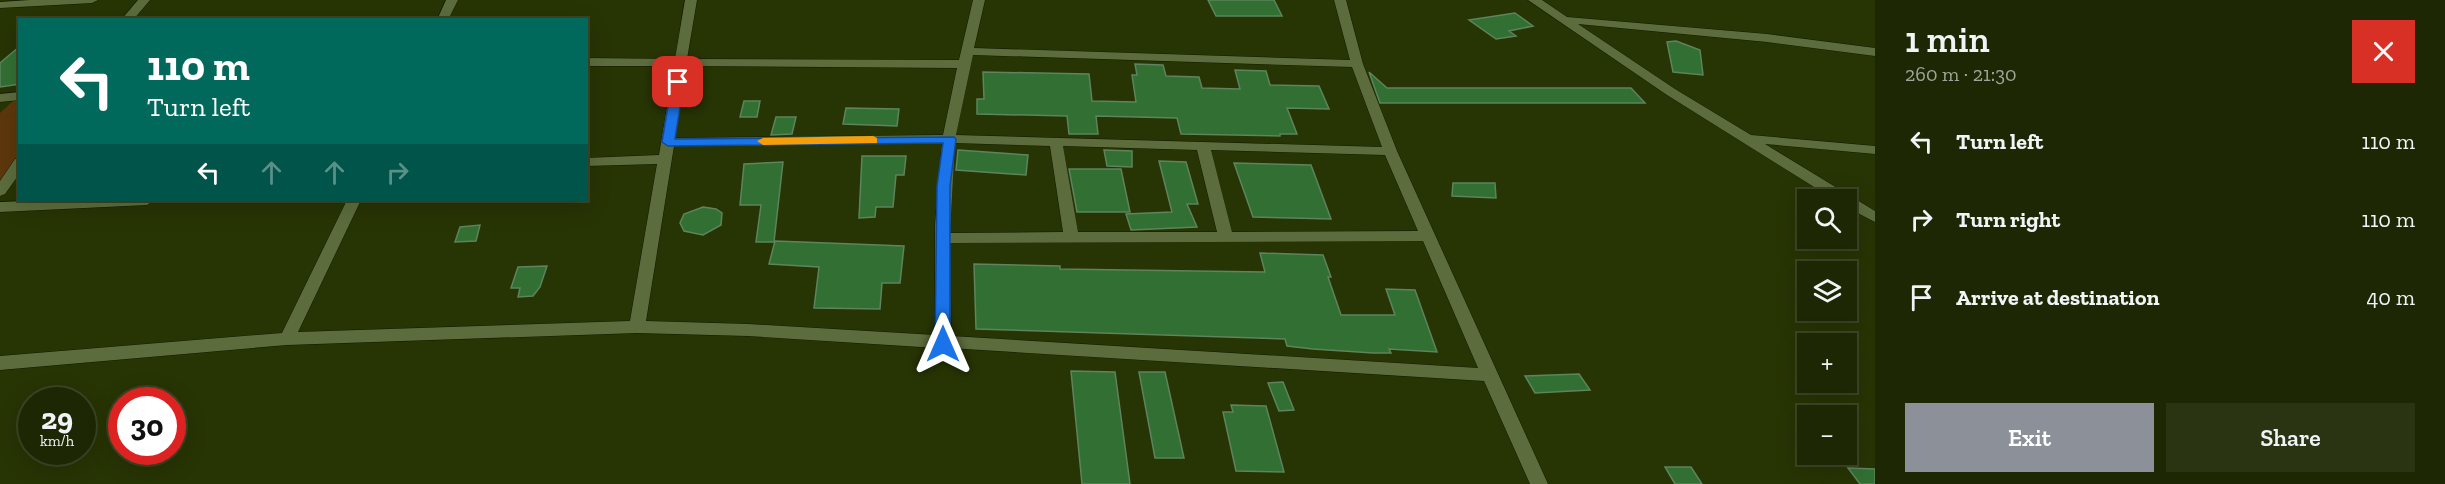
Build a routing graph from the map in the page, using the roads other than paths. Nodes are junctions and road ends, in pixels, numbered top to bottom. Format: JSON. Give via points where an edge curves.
{"nodes":[{"id":1,"x":92,"y":0,"type":"edge"},
{"id":2,"x":144,"y":0,"type":"edge"},
{"id":3,"x":452,"y":0,"type":"edge"},
{"id":4,"x":691,"y":0,"type":"edge"},
{"id":5,"x":979,"y":0,"type":"edge"},
{"id":6,"x":1340,"y":0,"type":"edge"},
{"id":7,"x":1534,"y":0,"type":"edge"},
{"id":8,"x":19,"y":2,"type":"edge"},
{"id":9,"x":0,"y":4,"type":"edge"},
{"id":10,"x":0,"y":18,"type":"edge"},
{"id":11,"x":128,"y":18,"type":"edge"},
{"id":12,"x":443,"y":18,"type":"edge"},
{"id":13,"x":1565,"y":19,"type":"junction"},
{"id":14,"x":1875,"y":52,"type":"edge"},
{"id":15,"x":967,"y":58,"type":"junction"},
{"id":16,"x":588,"y":62,"type":"edge"},
{"id":17,"x":681,"y":62,"type":"junction"},
{"id":18,"x":1357,"y":64,"type":"junction"},
{"id":19,"x":18,"y":96,"type":"edge"},
{"id":20,"x":0,"y":98,"type":"edge"},
{"id":21,"x":950,"y":139,"type":"junction"},
{"id":22,"x":1748,"y":139,"type":"junction"},
{"id":23,"x":668,"y":142,"type":"junction"},
{"id":24,"x":1056,"y":142,"type":"junction"},
{"id":25,"x":1203,"y":146,"type":"junction"},
{"id":26,"x":1875,"y":150,"type":"edge"},
{"id":27,"x":1390,"y":151,"type":"junction"},
{"id":28,"x":665,"y":159,"type":"junction"},
{"id":29,"x":588,"y":162,"type":"edge"},
{"id":30,"x":18,"y":165,"type":"edge"},
{"id":31,"x":1828,"y":189,"type":"edge"},
{"id":32,"x":0,"y":191,"type":"edge"},
{"id":33,"x":126,"y":201,"type":"edge"},
{"id":34,"x":354,"y":201,"type":"edge"},
{"id":35,"x":1857,"y":206,"type":"edge"},
{"id":36,"x":0,"y":207,"type":"edge"},
{"id":37,"x":1875,"y":217,"type":"edge"},
{"id":38,"x":1429,"y":236,"type":"junction"},
{"id":39,"x":1226,"y":237,"type":"junction"},
{"id":40,"x":943,"y":238,"type":"junction"},
{"id":41,"x":1071,"y":238,"type":"junction"},
{"id":42,"x":637,"y":327,"type":"junction"},
{"id":43,"x":286,"y":339,"type":"junction"},
{"id":44,"x":943,"y":344,"type":"junction"},
{"id":45,"x":0,"y":363,"type":"edge"},
{"id":46,"x":1489,"y":375,"type":"junction"},
{"id":47,"x":1539,"y":484,"type":"edge"}],
"edges":[{"from":1,"to":8,"type":"street"},
{"from":2,"to":11,"type":"street"},
{"from":3,"to":12,"type":"street"},
{"from":4,"to":17,"type":"street"},
{"from":5,"to":15,"type":"street"},
{"from":6,"to":18,"type":"street"},
{"from":7,"to":13,"type":"street"},
{"from":8,"to":9,"type":"street"},
{"from":8,"to":10,"type":"street"},
{"from":13,"to":14,"type":"street"},
{"from":13,"to":22,"type":"street"},
{"from":15,"to":17,"type":"street"},
{"from":15,"to":18,"type":"street"},
{"from":15,"to":21,"type":"street"},
{"from":16,"to":17,"type":"street"},
{"from":17,"to":23,"type":"street"},
{"from":18,"to":27,"type":"street"},
{"from":19,"to":20,"type":"street"},
{"from":21,"to":23,"type":"street"},
{"from":21,"to":24,"type":"street"},
{"from":21,"to":40,"type":"street"},
{"from":22,"to":26,"type":"street"},
{"from":22,"to":31,"type":"street"},
{"from":23,"to":28,"type":"street"},
{"from":24,"to":25,"type":"street"},
{"from":24,"to":41,"type":"street"},
{"from":25,"to":27,"type":"street"},
{"from":25,"to":39,"type":"street"},
{"from":27,"to":38,"type":"street"},
{"from":28,"to":29,"type":"street"},
{"from":28,"to":42,"type":"street"},
{"from":30,"to":32,"type":"street"},
{"from":33,"to":36,"type":"street"},
{"from":34,"to":43,"type":"street"},
{"from":35,"to":37,"type":"street"},
{"from":38,"to":39,"type":"street"},
{"from":38,"to":46,"type":"street"},
{"from":39,"to":41,"type":"street"},
{"from":40,"to":41,"type":"street"},
{"from":40,"to":44,"type":"street"},
{"from":42,"to":43,"type":"street"},
{"from":42,"to":44,"type":"street","via":[[748,330]]},
{"from":43,"to":45,"type":"street"},
{"from":44,"to":46,"type":"street"},
{"from":46,"to":47,"type":"street"}]}
